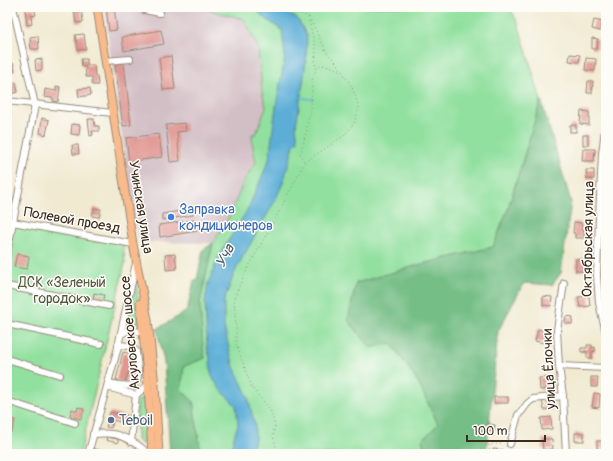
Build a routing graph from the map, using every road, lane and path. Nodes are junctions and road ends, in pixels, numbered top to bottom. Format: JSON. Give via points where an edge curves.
{"nodes":[{"id":1,"x":13,"y":7,"type":"edge"},
{"id":2,"x":97,"y":7,"type":"edge"},
{"id":3,"x":143,"y":7,"type":"edge"},
{"id":4,"x":292,"y":7,"type":"edge"},
{"id":5,"x":305,"y":7,"type":"edge"},
{"id":6,"x":160,"y":13,"type":"dead end"},
{"id":7,"x":308,"y":17,"type":"junction"},
{"id":8,"x":606,"y":57,"type":"edge"},
{"id":9,"x":130,"y":59,"type":"dead end"},
{"id":10,"x":105,"y":62,"type":"junction"},
{"id":11,"x":606,"y":64,"type":"edge"},
{"id":12,"x":317,"y":67,"type":"junction"},
{"id":13,"x":342,"y":72,"type":"junction"},
{"id":14,"x":7,"y":101,"type":"edge"},
{"id":15,"x":35,"y":105,"type":"junction"},
{"id":16,"x":113,"y":114,"type":"junction"},
{"id":17,"x":606,"y":120,"type":"edge"},
{"id":18,"x":305,"y":162,"type":"junction"},
{"id":19,"x":10,"y":221,"type":"edge"},
{"id":20,"x":133,"y":244,"type":"junction"},
{"id":21,"x":7,"y":254,"type":"edge"},
{"id":22,"x":136,"y":261,"type":"junction"},
{"id":23,"x":564,"y":283,"type":"dead end"},
{"id":24,"x":7,"y":286,"type":"edge"},
{"id":25,"x":110,"y":306,"type":"dead end"},
{"id":26,"x":7,"y":324,"type":"edge"},
{"id":27,"x":146,"y":332,"type":"junction"},
{"id":28,"x":606,"y":333,"type":"edge"},
{"id":29,"x":121,"y":334,"type":"junction"},
{"id":30,"x":101,"y":344,"type":"dead end"},
{"id":31,"x":118,"y":345,"type":"junction"},
{"id":32,"x":7,"y":359,"type":"edge"},
{"id":33,"x":559,"y":366,"type":"junction"},
{"id":34,"x":606,"y":368,"type":"edge"},
{"id":35,"x":60,"y":374,"type":"dead end"},
{"id":36,"x":107,"y":385,"type":"junction"},
{"id":37,"x":148,"y":385,"type":"junction"},
{"id":38,"x":136,"y":395,"type":"junction"},
{"id":39,"x":563,"y":396,"type":"junction"},
{"id":40,"x":7,"y":401,"type":"edge"},
{"id":41,"x":75,"y":423,"type":"dead end"},
{"id":42,"x":93,"y":434,"type":"junction"},
{"id":43,"x":131,"y":442,"type":"junction"},
{"id":44,"x":510,"y":444,"type":"joint"},
{"id":45,"x":89,"y":453,"type":"edge"},
{"id":46,"x":101,"y":454,"type":"edge"},
{"id":47,"x":147,"y":454,"type":"edge"},
{"id":48,"x":152,"y":454,"type":"edge"},
{"id":49,"x":160,"y":454,"type":"edge"},
{"id":50,"x":274,"y":454,"type":"edge"},
{"id":51,"x":489,"y":454,"type":"edge"},
{"id":52,"x":566,"y":454,"type":"edge"}],
"edges":[{"from":1,"to":15,"type":"street"},
{"from":2,"to":10,"type":"main road","name":"Учинская улица"},
{"from":3,"to":6,"type":"street","via":[[144,10]]},
{"from":4,"to":7,"type":"path"},
{"from":5,"to":7,"type":"path"},
{"from":7,"to":12,"type":"path","via":[[316,48]]},
{"from":7,"to":13,"type":"path","via":[[326,54],[336,62]]},
{"from":8,"to":11,"type":"street"},
{"from":9,"to":10,"type":"street"},
{"from":10,"to":16,"type":"main road","name":"Учинская улица"},
{"from":12,"to":13,"type":"path","via":[[333,67]]},
{"from":12,"to":18,"type":"path","via":[[312,80],[311,113],[300,155]]},
{"from":13,"to":18,"type":"path","via":[[352,87],[359,108],[354,123],[345,135]]},
{"from":14,"to":15,"type":"street"},
{"from":15,"to":16,"type":"street"},
{"from":15,"to":19,"type":"street"},
{"from":16,"to":20,"type":"main road","name":"Учинская улица"},
{"from":17,"to":28,"type":"street","name":"Октябрьская улица","via":[[599,204],[597,275],[599,303]]},
{"from":18,"to":50,"type":"path","via":[[243,277],[234,299],[236,344],[252,388],[270,409],[275,425]]},
{"from":19,"to":20,"type":"street","name":"Полевой проезд"},
{"from":19,"to":21,"type":"street"},
{"from":20,"to":22,"type":"main road","name":"Учинская улица"},
{"from":22,"to":27,"type":"main road","name":"Акуловское шоссе"},
{"from":22,"to":29,"type":"street","name":"Учинская улица"},
{"from":23,"to":33,"type":"street","name":"улица Ёлочки","via":[[557,330]]},
{"from":24,"to":25,"type":"street"},
{"from":26,"to":30,"type":"street"},
{"from":27,"to":29,"type":"street","via":[[126,331]]},
{"from":27,"to":37,"type":"main road","name":"Акуловское шоссе"},
{"from":27,"to":49,"type":"main road","name":"Акуловское шоссе","via":[[155,386]]},
{"from":29,"to":31,"type":"street","name":"Учинская улица"},
{"from":31,"to":36,"type":"street","name":"Учинская улица"},
{"from":31,"to":36,"type":"street","via":[[130,346],[136,351],[139,378],[131,386]]},
{"from":32,"to":35,"type":"street"},
{"from":33,"to":34,"type":"street"},
{"from":33,"to":39,"type":"street","name":"улица Ёлочки"},
{"from":36,"to":38,"type":"street"},
{"from":36,"to":42,"type":"street","name":"Учинская улица"},
{"from":37,"to":38,"type":"street"},
{"from":37,"to":48,"type":"main road","name":"Акуловское шоссе"},
{"from":38,"to":43,"type":"street"},
{"from":39,"to":44,"type":"street","via":[[533,399],[527,404],[518,415]]},
{"from":39,"to":52,"type":"street","name":"улица Ёлочки"},
{"from":40,"to":41,"type":"street"},
{"from":42,"to":43,"type":"street","via":[[112,434]]},
{"from":42,"to":45,"type":"street","name":"Учинская улица"},
{"from":43,"to":47,"type":"street"},
{"from":44,"to":51,"type":"path","via":[[490,444]]},
{"from":45,"to":46,"type":"street"}]}
